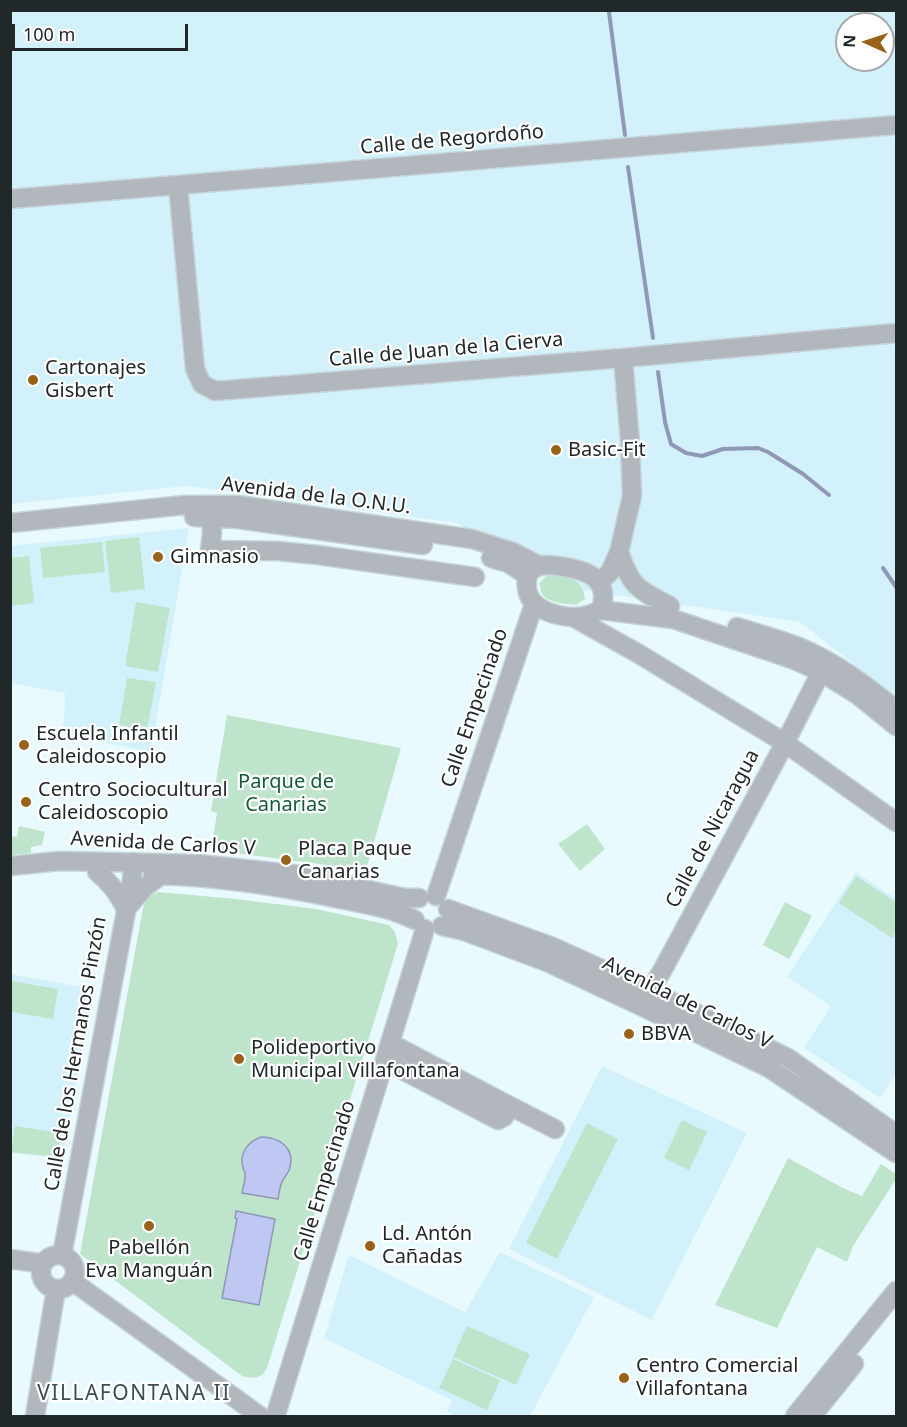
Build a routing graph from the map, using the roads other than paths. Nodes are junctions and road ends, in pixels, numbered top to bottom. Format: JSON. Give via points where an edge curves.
{"nodes":[{"id":1,"x":897,"y":125,"type":"edge"},
{"id":2,"x":178,"y":185,"type":"junction"},
{"id":3,"x":10,"y":200,"type":"edge"},
{"id":4,"x":897,"y":333,"type":"edge"},
{"id":5,"x":623,"y":358,"type":"junction"},
{"id":6,"x":211,"y":517,"type":"junction"},
{"id":7,"x":10,"y":523,"type":"edge"},
{"id":8,"x":10,"y":535,"type":"edge"},
{"id":9,"x":619,"y":552,"type":"junction"},
{"id":10,"x":534,"y":571,"type":"junction"},
{"id":11,"x":475,"y":576,"type":"dead end"},
{"id":12,"x":602,"y":596,"type":"junction"},
{"id":13,"x":534,"y":604,"type":"junction"},
{"id":14,"x":670,"y":606,"type":"junction"},
{"id":15,"x":573,"y":617,"type":"junction"},
{"id":16,"x":820,"y":672,"type":"junction"},
{"id":17,"x":897,"y":710,"type":"edge"},
{"id":18,"x":897,"y":726,"type":"edge"},
{"id":19,"x":785,"y":743,"type":"junction"},
{"id":20,"x":897,"y":822,"type":"edge"},
{"id":21,"x":10,"y":866,"type":"edge"},
{"id":22,"x":132,"y":868,"type":"junction"},
{"id":23,"x":98,"y":873,"type":"junction"},
{"id":24,"x":161,"y":875,"type":"junction"},
{"id":25,"x":10,"y":877,"type":"edge"},
{"id":26,"x":126,"y":909,"type":"junction"},
{"id":27,"x":431,"y":913,"type":"junction"},
{"id":28,"x":646,"y":998,"type":"junction"},
{"id":29,"x":388,"y":1052,"type":"junction"},
{"id":30,"x":555,"y":1129,"type":"dead end"},
{"id":31,"x":897,"y":1134,"type":"edge"},
{"id":32,"x":897,"y":1153,"type":"edge"},
{"id":33,"x":62,"y":1255,"type":"junction"},
{"id":34,"x":10,"y":1259,"type":"edge"},
{"id":35,"x":42,"y":1265,"type":"junction"},
{"id":36,"x":64,"y":1285,"type":"junction"},
{"id":37,"x":897,"y":1291,"type":"edge"},
{"id":38,"x":897,"y":1309,"type":"edge"},
{"id":39,"x":270,"y":1415,"type":"edge"},
{"id":40,"x":35,"y":1416,"type":"edge"},
{"id":41,"x":795,"y":1416,"type":"edge"},
{"id":42,"x":812,"y":1416,"type":"edge"}],
"edges":[{"from":1,"to":2,"type":"street","name":"Calle de Regordoño"},
{"from":2,"to":3,"type":"street","name":"Calle de Regordoño"},
{"from":2,"to":5,"type":"street","name":"Calle de Juan de la Cierva","via":[[195,369],[202,384],[215,391]]},
{"from":4,"to":5,"type":"street","name":"Calle de Juan de la Cierva"},
{"from":5,"to":9,"type":"street","via":[[632,496]]},
{"from":6,"to":8,"type":"street","name":"Avenida de la O.N.U."},
{"from":6,"to":10,"type":"street","name":"Avenida de la O.N.U.","via":[[470,551]]},
{"from":6,"to":11,"type":"street","name":"Avenida de la O.N.U.","via":[[210,550],[278,551]]},
{"from":7,"to":10,"type":"street","name":"Avenida de la O.N.U.","via":[[185,505],[238,505],[472,539],[513,552]]},
{"from":9,"to":12,"type":"street"},
{"from":9,"to":14,"type":"street","via":[[630,578],[641,591]]},
{"from":10,"to":12,"type":"street","via":[[569,567],[588,573]]},
{"from":10,"to":13,"type":"street","via":[[527,592]]},
{"from":12,"to":14,"type":"street"},
{"from":12,"to":15,"type":"street","via":[[589,615]]},
{"from":12,"to":16,"type":"street","via":[[792,658]]},
{"from":13,"to":15,"type":"street","via":[[553,614]]},
{"from":13,"to":27,"type":"street","name":"Calle Empecinado"},
{"from":14,"to":17,"type":"street","via":[[798,646],[866,684]]},
{"from":15,"to":19,"type":"street"},
{"from":16,"to":18,"type":"street"},
{"from":16,"to":19,"type":"street","name":"Calle de Nicaragua"},
{"from":19,"to":20,"type":"street"},
{"from":19,"to":28,"type":"street","name":"Calle de Nicaragua"},
{"from":21,"to":22,"type":"street","name":"Avenida de Carlos V","via":[[60,861]]},
{"from":22,"to":23,"type":"street","name":"Avenida de Carlos V"},
{"from":22,"to":24,"type":"street","name":"Avenida de Carlos V"},
{"from":22,"to":26,"type":"street","name":"Calle de los Hermanos Pinzón"},
{"from":22,"to":27,"type":"street","name":"Avenida de Carlos V","via":[[199,864],[300,875],[405,898]]},
{"from":23,"to":25,"type":"street","name":"Avenida de Carlos V"},
{"from":23,"to":26,"type":"street","via":[[114,887]]},
{"from":24,"to":26,"type":"street","via":[[145,886]]},
{"from":24,"to":27,"type":"street","name":"Avenida de Carlos V","via":[[298,890],[401,913]]},
{"from":26,"to":33,"type":"street","name":"Calle de los Hermanos Pinzón"},
{"from":27,"to":28,"type":"street","name":"Avenida de Carlos V","via":[[464,931]]},
{"from":27,"to":29,"type":"street","name":"Calle Empecinado"},
{"from":28,"to":31,"type":"street","name":"Avenida de Carlos V","via":[[788,1058]]},
{"from":28,"to":32,"type":"street","name":"Avenida de Carlos V","via":[[769,1068]]},
{"from":29,"to":30,"type":"street","via":[[498,1120],[504,1117],[506,1104]]},
{"from":29,"to":39,"type":"street","name":"Calle Empecinado"},
{"from":33,"to":35,"type":"street","via":[[50,1256]]},
{"from":33,"to":36,"type":"street","via":[[74,1266],[75,1274]]},
{"from":34,"to":35,"type":"street"},
{"from":35,"to":36,"type":"street","via":[[45,1283],[50,1287]]},
{"from":36,"to":39,"type":"street"},
{"from":36,"to":40,"type":"street"},
{"from":37,"to":41,"type":"street"},
{"from":38,"to":42,"type":"street"}]}
